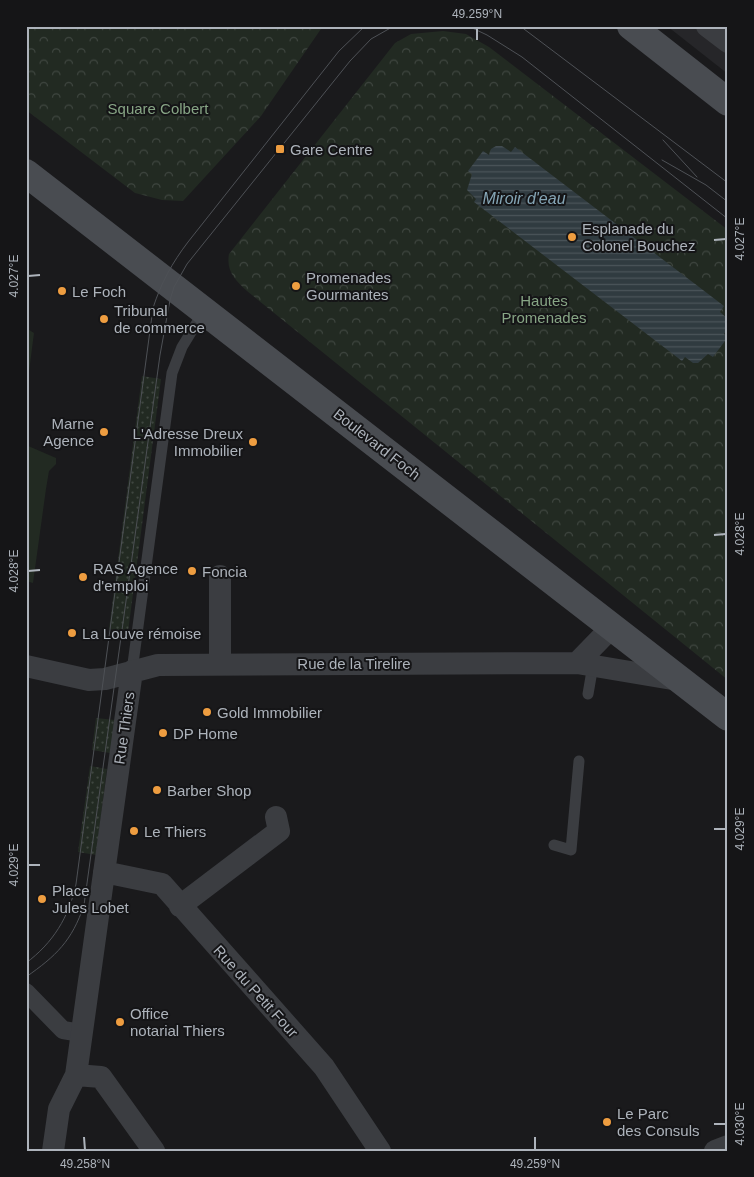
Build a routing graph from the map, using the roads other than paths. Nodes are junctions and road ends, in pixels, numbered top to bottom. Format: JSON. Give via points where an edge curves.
{"nodes":[{"id":1,"x":631,"y":26,"type":"edge"},
{"id":2,"x":707,"y":26,"type":"edge"},
{"id":3,"x":728,"y":42,"type":"edge"},
{"id":4,"x":728,"y":102,"type":"edge"},
{"id":5,"x":26,"y":173,"type":"edge"},
{"id":6,"x":204,"y":311,"type":"junction"},
{"id":7,"x":220,"y":576,"type":"dead end"},
{"id":8,"x":613,"y":626,"type":"junction"},
{"id":9,"x":220,"y":663,"type":"junction"},
{"id":10,"x":585,"y":664,"type":"junction"},
{"id":11,"x":26,"y":666,"type":"edge"},
{"id":12,"x":132,"y":671,"type":"junction"},
{"id":13,"x":678,"y":680,"type":"junction"},
{"id":14,"x":588,"y":694,"type":"dead end"},
{"id":15,"x":728,"y":717,"type":"edge"},
{"id":16,"x":579,"y":761,"type":"dead end"},
{"id":17,"x":276,"y":817,"type":"dead end"},
{"id":18,"x":554,"y":845,"type":"dead end"},
{"id":19,"x":104,"y":872,"type":"junction"},
{"id":20,"x":180,"y":906,"type":"junction"},
{"id":21,"x":27,"y":993,"type":"edge"},
{"id":22,"x":75,"y":1032,"type":"dead end"},
{"id":23,"x":76,"y":1075,"type":"junction"},
{"id":24,"x":728,"y":1146,"type":"edge"},
{"id":25,"x":54,"y":1151,"type":"edge"},
{"id":26,"x":154,"y":1151,"type":"edge"},
{"id":27,"x":380,"y":1151,"type":"edge"},
{"id":28,"x":716,"y":1151,"type":"edge"}],
"edges":[{"from":1,"to":4,"type":"main road"},
{"from":2,"to":3,"type":"street"},
{"from":5,"to":6,"type":"main road","name":"Boulevard Foch"},
{"from":6,"to":8,"type":"main road","name":"Boulevard Foch"},
{"from":6,"to":12,"type":"lane","name":"Rue Thiers","via":[[185,339],[172,373]]},
{"from":7,"to":9,"type":"street"},
{"from":8,"to":10,"type":"street"},
{"from":8,"to":13,"type":"main road","name":"Boulevard Foch"},
{"from":9,"to":10,"type":"street","name":"Rue de la Tirelire"},
{"from":9,"to":12,"type":"street","name":"Rue de la Tirelire","via":[[158,665]]},
{"from":10,"to":13,"type":"street","name":"Rue de la Tirelire"},
{"from":10,"to":14,"type":"lane"},
{"from":11,"to":12,"type":"street","name":"Rue de la Tirelire","via":[[89,680]]},
{"from":12,"to":19,"type":"street","name":"Rue Thiers"},
{"from":13,"to":15,"type":"main road","name":"Boulevard Foch"},
{"from":16,"to":18,"type":"lane","via":[[571,850]]},
{"from":17,"to":20,"type":"street","via":[[279,831]]},
{"from":19,"to":20,"type":"street","name":"Rue du Petit Four","via":[[162,884]]},
{"from":19,"to":23,"type":"street","name":"Rue Thiers"},
{"from":20,"to":27,"type":"street","name":"Rue du Petit Four","via":[[324,1067]]},
{"from":21,"to":22,"type":"street","via":[[63,1030]]},
{"from":23,"to":25,"type":"street","name":"Rue Thiers","via":[[59,1109]]},
{"from":23,"to":26,"type":"street","via":[[101,1077]]},
{"from":24,"to":28,"type":"street"}]}
